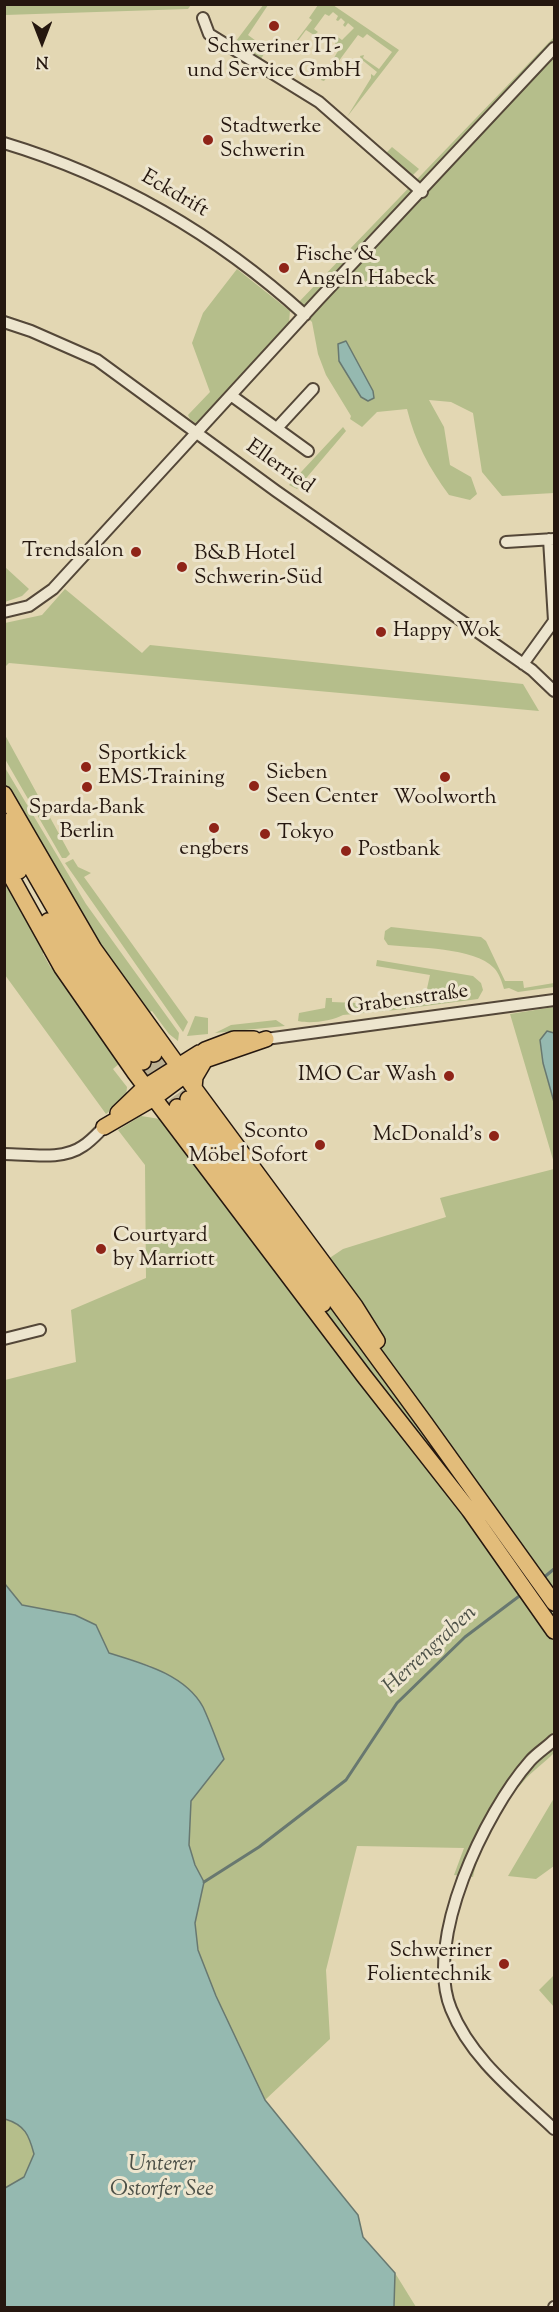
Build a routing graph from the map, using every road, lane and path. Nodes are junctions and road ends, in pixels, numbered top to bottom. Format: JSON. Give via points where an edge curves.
{"nodes":[{"id":1,"x":203,"y":18,"type":"dead end"},
{"id":2,"x":555,"y":48,"type":"edge"},
{"id":3,"x":4,"y":143,"type":"edge"},
{"id":4,"x":422,"y":192,"type":"junction"},
{"id":5,"x":305,"y":315,"type":"junction"},
{"id":6,"x":4,"y":322,"type":"edge"},
{"id":7,"x":313,"y":389,"type":"dead end"},
{"id":8,"x":232,"y":396,"type":"junction"},
{"id":9,"x":277,"y":428,"type":"junction"},
{"id":10,"x":196,"y":434,"type":"junction"},
{"id":11,"x":308,"y":451,"type":"dead end"},
{"id":12,"x":552,"y":539,"type":"edge"},
{"id":13,"x":506,"y":542,"type":"dead end"},
{"id":14,"x":4,"y":612,"type":"edge"},
{"id":15,"x":523,"y":664,"type":"junction"},
{"id":16,"x":555,"y":691,"type":"edge"},
{"id":17,"x":4,"y":794,"type":"edge"},
{"id":18,"x":4,"y":821,"type":"edge"},
{"id":19,"x":4,"y":845,"type":"edge"},
{"id":20,"x":4,"y":864,"type":"edge"},
{"id":21,"x":555,"y":1000,"type":"edge"},
{"id":22,"x":266,"y":1039,"type":"joint"},
{"id":23,"x":202,"y":1056,"type":"junction"},
{"id":24,"x":163,"y":1083,"type":"junction"},
{"id":25,"x":105,"y":1127,"type":"joint"},
{"id":26,"x":4,"y":1154,"type":"edge"},
{"id":27,"x":40,"y":1330,"type":"dead end"},
{"id":28,"x":4,"y":1340,"type":"edge"},
{"id":29,"x":480,"y":1512,"type":"junction"},
{"id":30,"x":547,"y":1602,"type":"edge"},
{"id":31,"x":555,"y":1630,"type":"edge"},
{"id":32,"x":555,"y":1740,"type":"edge"},
{"id":33,"x":555,"y":2129,"type":"edge"}],
"edges":[{"from":1,"to":4,"type":"street","via":[[209,34],[319,102]]},
{"from":2,"to":4,"type":"street"},
{"from":3,"to":5,"type":"street","name":"Eckdrift","via":[[80,170],[139,197],[207,237]]},
{"from":4,"to":5,"type":"street"},
{"from":5,"to":8,"type":"street"},
{"from":6,"to":10,"type":"street","name":"Ellerried","via":[[97,360]]},
{"from":7,"to":9,"type":"street"},
{"from":8,"to":9,"type":"street"},
{"from":8,"to":10,"type":"street"},
{"from":9,"to":11,"type":"street"},
{"from":10,"to":14,"type":"street","via":[[53,590],[29,606]]},
{"from":10,"to":15,"type":"street","name":"Ellerried"},
{"from":12,"to":13,"type":"street"},
{"from":12,"to":15,"type":"street","via":[[554,621]]},
{"from":15,"to":16,"type":"street","name":"Ellerried"},
{"from":17,"to":24,"type":"highway","via":[[94,949]]},
{"from":18,"to":24,"type":"highway"},
{"from":19,"to":24,"type":"highway","via":[[54,932]]},
{"from":20,"to":24,"type":"highway","via":[[63,968]]},
{"from":21,"to":22,"type":"street","name":"Grabenstraße"},
{"from":22,"to":23,"type":"highway"},
{"from":23,"to":24,"type":"highway"},
{"from":23,"to":24,"type":"highway","via":[[195,1077]]},
{"from":24,"to":25,"type":"highway"},
{"from":24,"to":29,"type":"highway"},
{"from":24,"to":29,"type":"highway","via":[[355,1306],[462,1464]]},
{"from":25,"to":26,"type":"street","via":[[85,1146],[71,1152]]},
{"from":27,"to":28,"type":"street"},
{"from":29,"to":30,"type":"highway"},
{"from":30,"to":31,"type":"highway"},
{"from":32,"to":33,"type":"street","via":[[531,1760],[496,1809],[468,1863],[444,1953],[450,2007],[477,2055]]}]}
